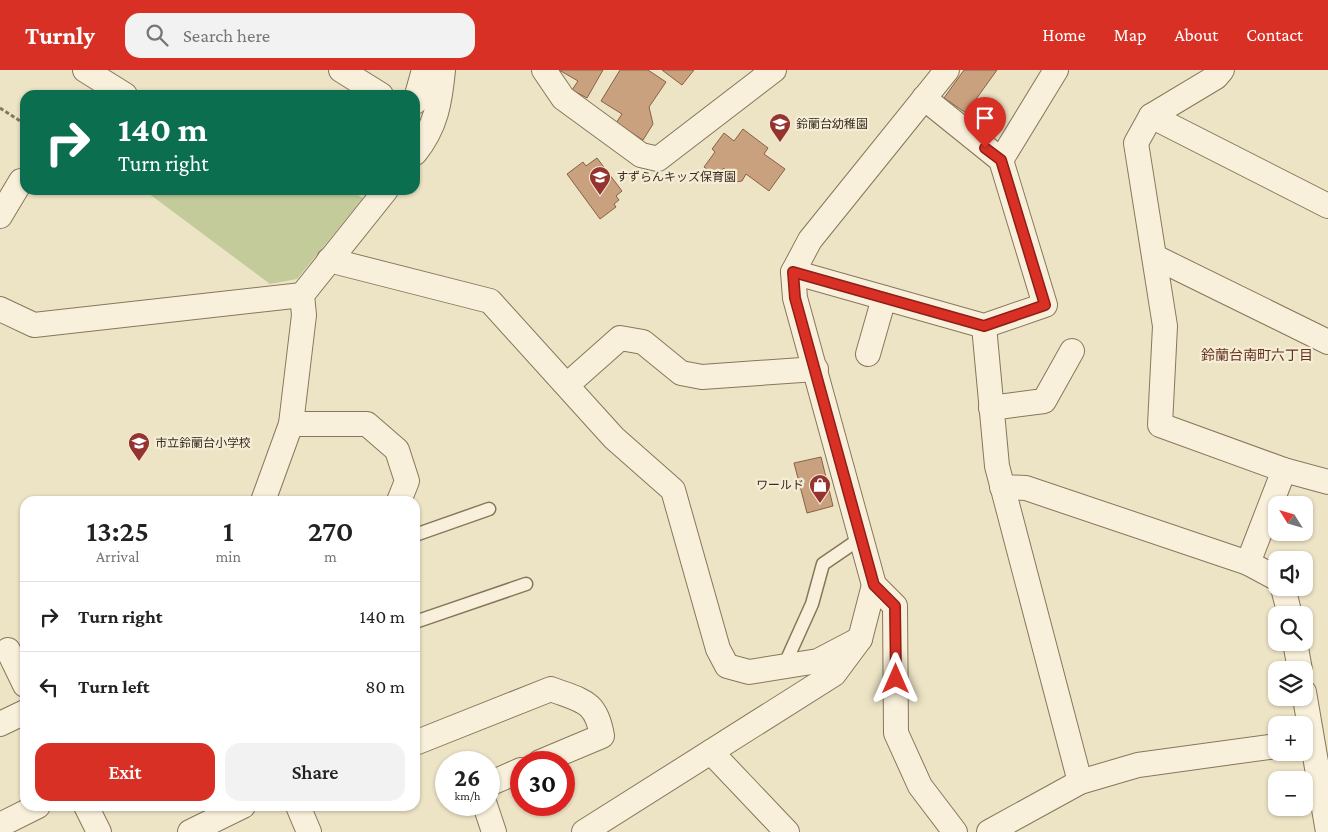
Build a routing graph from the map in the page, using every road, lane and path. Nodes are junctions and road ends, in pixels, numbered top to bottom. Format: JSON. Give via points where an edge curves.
{"nodes":[{"id":1,"x":85,"y":70,"type":"edge"},
{"id":2,"x":340,"y":70,"type":"edge"},
{"id":3,"x":424,"y":70,"type":"edge"},
{"id":4,"x":443,"y":70,"type":"edge"},
{"id":5,"x":544,"y":70,"type":"edge"},
{"id":6,"x":774,"y":70,"type":"edge"},
{"id":7,"x":947,"y":70,"type":"edge"},
{"id":8,"x":1056,"y":70,"type":"edge"},
{"id":9,"x":1222,"y":70,"type":"edge"},
{"id":10,"x":117,"y":90,"type":"edge"},
{"id":11,"x":373,"y":90,"type":"edge"},
{"id":12,"x":418,"y":90,"type":"edge"},
{"id":13,"x":924,"y":98,"type":"junction"},
{"id":14,"x":0,"y":108,"type":"edge"},
{"id":15,"x":1151,"y":116,"type":"junction"},
{"id":16,"x":20,"y":121,"type":"edge"},
{"id":17,"x":420,"y":147,"type":"edge"},
{"id":18,"x":1001,"y":160,"type":"junction"},
{"id":19,"x":20,"y":183,"type":"edge"},
{"id":20,"x":382,"y":195,"type":"edge"},
{"id":21,"x":1328,"y":206,"type":"edge"},
{"id":22,"x":0,"y":216,"type":"edge"},
{"id":23,"x":1155,"y":256,"type":"junction"},
{"id":24,"x":330,"y":260,"type":"junction"},
{"id":25,"x":793,"y":272,"type":"junction"},
{"id":26,"x":302,"y":295,"type":"junction"},
{"id":27,"x":884,"y":298,"type":"junction"},
{"id":28,"x":0,"y":309,"type":"edge"},
{"id":29,"x":984,"y":326,"type":"junction"},
{"id":30,"x":1328,"y":342,"type":"edge"},
{"id":31,"x":1072,"y":351,"type":"dead end"},
{"id":32,"x":868,"y":354,"type":"dead end"},
{"id":33,"x":816,"y":369,"type":"junction"},
{"id":34,"x":567,"y":385,"type":"junction"},
{"id":35,"x":991,"y":408,"type":"junction"},
{"id":36,"x":291,"y":424,"type":"junction"},
{"id":37,"x":1284,"y":470,"type":"junction"},
{"id":38,"x":1328,"y":482,"type":"edge"},
{"id":39,"x":1002,"y":487,"type":"junction"},
{"id":40,"x":266,"y":496,"type":"edge"},
{"id":41,"x":400,"y":496,"type":"edge"},
{"id":42,"x":489,"y":509,"type":"dead end"},
{"id":43,"x":420,"y":533,"type":"edge"},
{"id":44,"x":861,"y":538,"type":"junction"},
{"id":45,"x":1248,"y":563,"type":"junction"},
{"id":46,"x":1268,"y":574,"type":"edge"},
{"id":47,"x":526,"y":584,"type":"dead end"},
{"id":48,"x":874,"y":585,"type":"junction"},
{"id":49,"x":420,"y":620,"type":"edge"},
{"id":50,"x":860,"y":639,"type":"junction"},
{"id":51,"x":11,"y":649,"type":"edge"},
{"id":52,"x":784,"y":666,"type":"junction"},
{"id":53,"x":20,"y":672,"type":"edge"},
{"id":54,"x":20,"y":714,"type":"edge"},
{"id":55,"x":0,"y":724,"type":"edge"},
{"id":56,"x":420,"y":741,"type":"edge"},
{"id":57,"x":1268,"y":747,"type":"edge"},
{"id":58,"x":566,"y":751,"type":"edge"},
{"id":59,"x":711,"y":752,"type":"junction"},
{"id":60,"x":1313,"y":759,"type":"edge"},
{"id":61,"x":1080,"y":782,"type":"junction"},
{"id":62,"x":1325,"y":801,"type":"edge"},
{"id":63,"x":28,"y":811,"type":"edge"},
{"id":64,"x":88,"y":811,"type":"edge"},
{"id":65,"x":233,"y":811,"type":"edge"},
{"id":66,"x":300,"y":811,"type":"edge"},
{"id":67,"x":489,"y":816,"type":"edge"},
{"id":68,"x":0,"y":825,"type":"edge"},
{"id":69,"x":588,"y":831,"type":"edge"},
{"id":70,"x":99,"y":832,"type":"edge"},
{"id":71,"x":190,"y":832,"type":"edge"},
{"id":72,"x":310,"y":832,"type":"edge"},
{"id":73,"x":494,"y":832,"type":"edge"},
{"id":74,"x":787,"y":832,"type":"edge"},
{"id":75,"x":955,"y":832,"type":"edge"},
{"id":76,"x":989,"y":832,"type":"edge"},
{"id":77,"x":1328,"y":832,"type":"edge"}],
"edges":[{"from":1,"to":10,"type":"street"},
{"from":2,"to":11,"type":"street"},
{"from":3,"to":12,"type":"street"},
{"from":4,"to":17,"type":"street","via":[[439,109]]},
{"from":5,"to":6,"type":"street","via":[[563,98],[641,155],[658,159]]},
{"from":7,"to":13,"type":"street"},
{"from":8,"to":18,"type":"street"},
{"from":9,"to":15,"type":"street","via":[[1216,77]]},
{"from":13,"to":18,"type":"street"},
{"from":13,"to":25,"type":"street","via":[[810,240]]},
{"from":14,"to":16,"type":"path"},
{"from":15,"to":21,"type":"street"},
{"from":15,"to":23,"type":"street","via":[[1136,143]]},
{"from":18,"to":29,"type":"street","via":[[1045,305]]},
{"from":19,"to":22,"type":"street"},
{"from":20,"to":24,"type":"street"},
{"from":23,"to":30,"type":"street"},
{"from":23,"to":37,"type":"street","via":[[1165,326],[1160,424]]},
{"from":24,"to":26,"type":"street"},
{"from":24,"to":34,"type":"street","via":[[490,301]]},
{"from":25,"to":27,"type":"street"},
{"from":25,"to":33,"type":"street","via":[[795,298]]},
{"from":26,"to":28,"type":"street","via":[[34,325]]},
{"from":26,"to":36,"type":"street","via":[[304,315]]},
{"from":27,"to":29,"type":"street"},
{"from":27,"to":32,"type":"street"},
{"from":29,"to":35,"type":"street"},
{"from":31,"to":35,"type":"street","via":[[1044,401]]},
{"from":33,"to":34,"type":"street","via":[[702,377],[681,373],[643,342],[620,338]]},
{"from":33,"to":44,"type":"street"},
{"from":34,"to":52,"type":"street","via":[[614,438],[673,490],[718,649],[727,666],[749,672]]},
{"from":35,"to":39,"type":"street"},
{"from":36,"to":40,"type":"street"},
{"from":36,"to":41,"type":"street","via":[[367,424],[397,450],[407,481]]},
{"from":37,"to":38,"type":"street"},
{"from":37,"to":45,"type":"street"},
{"from":39,"to":45,"type":"street","via":[[1026,488]]},
{"from":39,"to":61,"type":"street"},
{"from":42,"to":43,"type":"lane"},
{"from":44,"to":48,"type":"street"},
{"from":44,"to":52,"type":"lane","via":[[822,564],[812,604]]},
{"from":45,"to":46,"type":"street"},
{"from":47,"to":49,"type":"lane"},
{"from":48,"to":50,"type":"street"},
{"from":48,"to":75,"type":"street","via":[[895,606],[896,733],[920,786]]},
{"from":50,"to":52,"type":"street","via":[[818,661]]},
{"from":50,"to":59,"type":"street","via":[[834,674]]},
{"from":51,"to":53,"type":"street"},
{"from":54,"to":55,"type":"street"},
{"from":56,"to":58,"type":"street","via":[[550,689],[587,703],[599,720],[602,736]]},
{"from":57,"to":61,"type":"street","via":[[1138,765]]},
{"from":59,"to":69,"type":"street"},
{"from":59,"to":74,"type":"street"},
{"from":60,"to":62,"type":"street"},
{"from":61,"to":76,"type":"street"},
{"from":62,"to":77,"type":"street"},
{"from":63,"to":68,"type":"street"},
{"from":64,"to":70,"type":"street"},
{"from":65,"to":71,"type":"street"},
{"from":66,"to":72,"type":"street"},
{"from":67,"to":73,"type":"street"}]}
